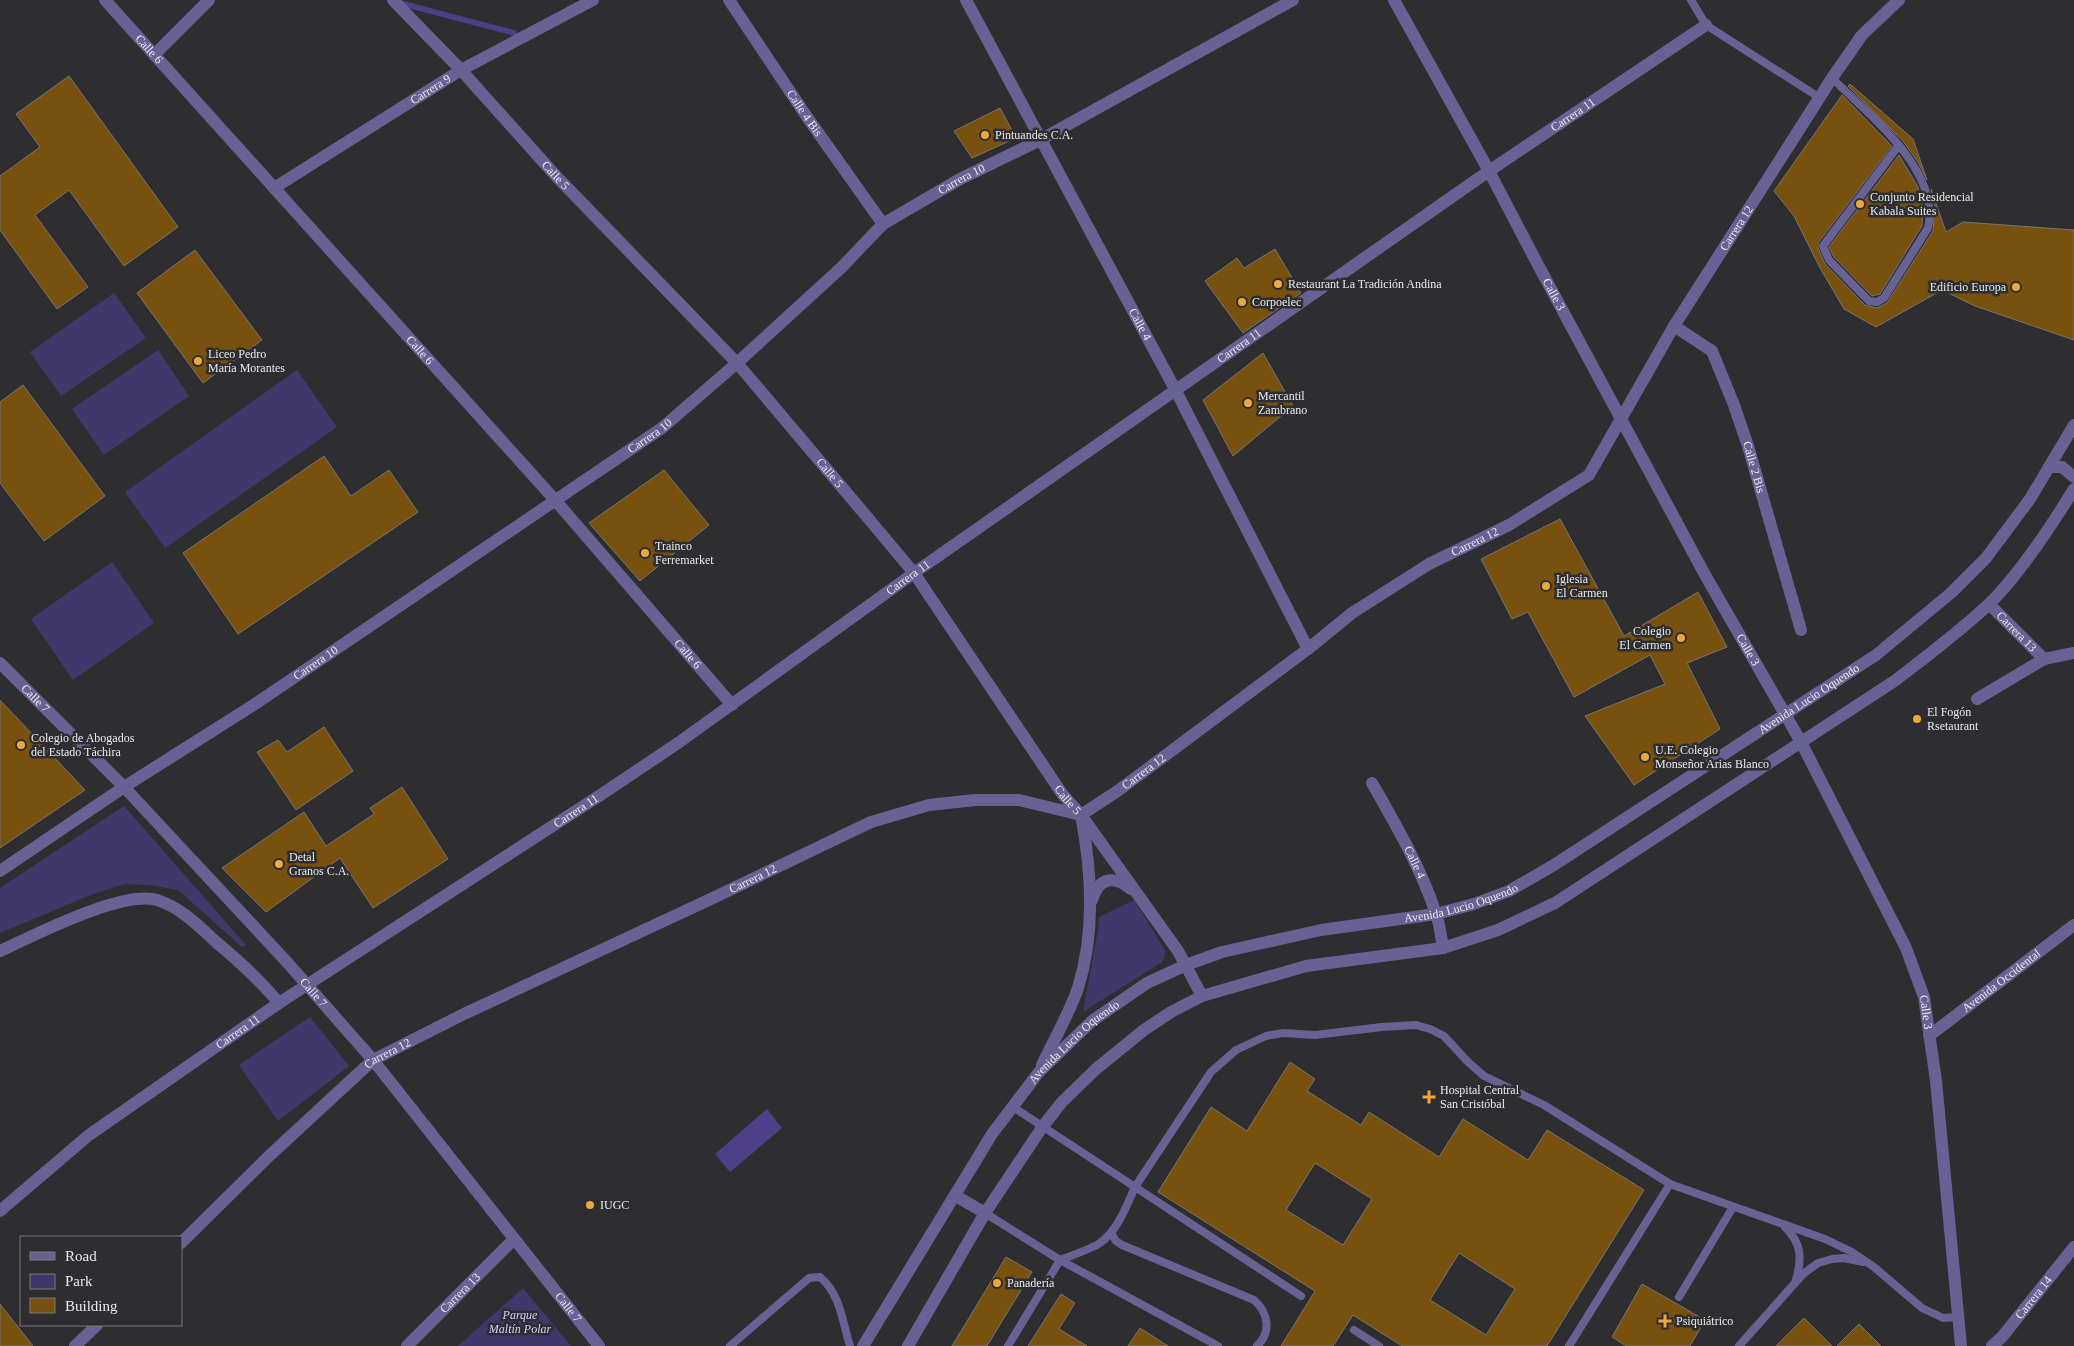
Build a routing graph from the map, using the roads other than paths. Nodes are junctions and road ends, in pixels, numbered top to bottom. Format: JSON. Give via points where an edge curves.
{"nodes":[{"id":1,"x":105,"y":0,"type":"edge"},
{"id":2,"x":209,"y":0,"type":"edge"},
{"id":3,"x":393,"y":0,"type":"edge"},
{"id":4,"x":593,"y":0,"type":"edge"},
{"id":5,"x":729,"y":0,"type":"edge"},
{"id":6,"x":966,"y":0,"type":"edge"},
{"id":7,"x":1293,"y":0,"type":"edge"},
{"id":8,"x":1394,"y":0,"type":"edge"},
{"id":9,"x":1691,"y":0,"type":"edge"},
{"id":10,"x":1899,"y":0,"type":"edge"},
{"id":11,"x":1706,"y":25,"type":"junction"},
{"id":12,"x":154,"y":55,"type":"junction"},
{"id":13,"x":461,"y":70,"type":"junction"},
{"id":14,"x":1832,"y":78,"type":"junction"},
{"id":15,"x":1820,"y":98,"type":"junction"},
{"id":16,"x":1040,"y":140,"type":"junction"},
{"id":17,"x":1899,"y":145,"type":"junction"},
{"id":18,"x":1489,"y":170,"type":"junction"},
{"id":19,"x":274,"y":188,"type":"junction"},
{"id":20,"x":883,"y":224,"type":"junction"},
{"id":21,"x":1674,"y":326,"type":"junction"},
{"id":22,"x":737,"y":363,"type":"junction"},
{"id":23,"x":1176,"y":391,"type":"junction"},
{"id":24,"x":1622,"y":419,"type":"junction"},
{"id":25,"x":2074,"y":425,"type":"edge"},
{"id":26,"x":2050,"y":467,"type":"junction"},
{"id":27,"x":2074,"y":477,"type":"edge"},
{"id":28,"x":2074,"y":490,"type":"edge"},
{"id":29,"x":555,"y":500,"type":"junction"},
{"id":30,"x":914,"y":573,"type":"junction"},
{"id":31,"x":1989,"y":604,"type":"junction"},
{"id":32,"x":1801,"y":630,"type":"dead end"},
{"id":33,"x":1308,"y":649,"type":"junction"},
{"id":34,"x":2074,"y":653,"type":"edge"},
{"id":35,"x":2044,"y":659,"type":"junction"},
{"id":36,"x":0,"y":663,"type":"edge"},
{"id":37,"x":1977,"y":699,"type":"dead end"},
{"id":38,"x":732,"y":705,"type":"junction"},
{"id":39,"x":1784,"y":714,"type":"junction"},
{"id":40,"x":1801,"y":742,"type":"junction"},
{"id":41,"x":1372,"y":783,"type":"dead end"},
{"id":42,"x":124,"y":787,"type":"junction"},
{"id":43,"x":1081,"y":815,"type":"junction"},
{"id":44,"x":0,"y":871,"type":"edge"},
{"id":45,"x":1138,"y":895,"type":"junction"},
{"id":46,"x":1091,"y":904,"type":"junction"},
{"id":47,"x":1436,"y":914,"type":"junction"},
{"id":48,"x":2074,"y":925,"type":"edge"},
{"id":49,"x":1443,"y":948,"type":"junction"},
{"id":50,"x":0,"y":952,"type":"edge"},
{"id":51,"x":1186,"y":965,"type":"junction"},
{"id":52,"x":306,"y":985,"type":"junction"},
{"id":53,"x":1202,"y":996,"type":"junction"},
{"id":54,"x":279,"y":1003,"type":"junction"},
{"id":55,"x":1929,"y":1036,"type":"junction"},
{"id":56,"x":373,"y":1060,"type":"junction"},
{"id":57,"x":1039,"y":1072,"type":"junction"},
{"id":58,"x":1013,"y":1107,"type":"junction"},
{"id":59,"x":1043,"y":1126,"type":"junction"},
{"id":60,"x":1670,"y":1184,"type":"junction"},
{"id":61,"x":1135,"y":1187,"type":"junction"},
{"id":62,"x":956,"y":1196,"type":"junction"},
{"id":63,"x":1733,"y":1207,"type":"junction"},
{"id":64,"x":0,"y":1211,"type":"edge"},
{"id":65,"x":985,"y":1213,"type":"junction"},
{"id":66,"x":1782,"y":1224,"type":"junction"},
{"id":67,"x":1111,"y":1232,"type":"junction"},
{"id":68,"x":513,"y":1240,"type":"junction"},
{"id":69,"x":182,"y":1242,"type":"edge"},
{"id":70,"x":2074,"y":1247,"type":"edge"},
{"id":71,"x":1060,"y":1260,"type":"junction"},
{"id":72,"x":1874,"y":1267,"type":"junction"},
{"id":73,"x":1795,"y":1284,"type":"junction"},
{"id":74,"x":1301,"y":1296,"type":"dead end"},
{"id":75,"x":1679,"y":1297,"type":"dead end"},
{"id":76,"x":1957,"y":1317,"type":"junction"},
{"id":77,"x":96,"y":1326,"type":"edge"},
{"id":78,"x":1354,"y":1330,"type":"dead end"},
{"id":79,"x":75,"y":1346,"type":"edge"},
{"id":80,"x":407,"y":1346,"type":"edge"},
{"id":81,"x":599,"y":1346,"type":"edge"},
{"id":82,"x":730,"y":1346,"type":"edge"},
{"id":83,"x":850,"y":1346,"type":"edge"},
{"id":84,"x":863,"y":1346,"type":"edge"},
{"id":85,"x":908,"y":1346,"type":"edge"},
{"id":86,"x":1008,"y":1346,"type":"edge"},
{"id":87,"x":1218,"y":1346,"type":"edge"},
{"id":88,"x":1257,"y":1346,"type":"edge"},
{"id":89,"x":1379,"y":1346,"type":"edge"},
{"id":90,"x":1569,"y":1346,"type":"edge"},
{"id":91,"x":1740,"y":1346,"type":"edge"},
{"id":92,"x":1961,"y":1346,"type":"edge"},
{"id":93,"x":1992,"y":1346,"type":"edge"}],
"edges":[{"from":1,"to":12,"type":"street","name":"Calle 6"},
{"from":2,"to":12,"type":"street"},
{"from":3,"to":13,"type":"street","name":"Calle 5"},
{"from":4,"to":13,"type":"street","name":"Carrera 9"},
{"from":5,"to":20,"type":"street","name":"Calle 4 Bis"},
{"from":6,"to":16,"type":"street","name":"Calle 4"},
{"from":7,"to":16,"type":"street","name":"Carrera 10"},
{"from":8,"to":18,"type":"street","name":"Calle 3"},
{"from":9,"to":11,"type":"lane"},
{"from":10,"to":14,"type":"street","name":"Carrera 12","via":[[1862,35]]},
{"from":11,"to":15,"type":"lane"},
{"from":11,"to":18,"type":"street","name":"Carrera 11"},
{"from":12,"to":19,"type":"street","name":"Calle 6"},
{"from":13,"to":19,"type":"street","name":"Carrera 9"},
{"from":13,"to":22,"type":"street","name":"Calle 5","via":[[556,176]]},
{"from":14,"to":15,"type":"street","name":"Carrera 12"},
{"from":14,"to":17,"type":"lane"},
{"from":15,"to":21,"type":"street","name":"Carrera 12"},
{"from":16,"to":20,"type":"street","name":"Carrera 10","via":[[960,179]]},
{"from":16,"to":23,"type":"street","name":"Calle 4"},
{"from":17,"to":17,"type":"lane","via":[[1920,174],[1931,215],[1928,228],[1884,298],[1877,302],[1869,301],[1829,260],[1823,246]]},
{"from":18,"to":23,"type":"street","name":"Carrera 11"},
{"from":18,"to":24,"type":"street","name":"Calle 3"},
{"from":19,"to":29,"type":"street","name":"Calle 6"},
{"from":20,"to":22,"type":"street","name":"Carrera 10","via":[[842,267]]},
{"from":21,"to":24,"type":"street","name":"Carrera 12"},
{"from":21,"to":32,"type":"street","name":"Calle 2 Bis","via":[[1712,351],[1748,446]]},
{"from":22,"to":29,"type":"street","name":"Carrera 10","via":[[662,428]]},
{"from":22,"to":30,"type":"street","name":"Calle 5"},
{"from":23,"to":30,"type":"street","name":"Carrera 11"},
{"from":23,"to":33,"type":"street","name":"Calle 4"},
{"from":24,"to":33,"type":"street","name":"Carrera 12","via":[[1589,475],[1509,525],[1429,564],[1352,613]]},
{"from":24,"to":39,"type":"street","name":"Calle 3"},
{"from":25,"to":26,"type":"street","name":"Avenida Lucio Oquendo"},
{"from":26,"to":27,"type":"street","via":[[2062,467]]},
{"from":26,"to":39,"type":"street","name":"Avenida Lucio Oquendo","via":[[1986,558],[1951,593],[1876,655]]},
{"from":28,"to":31,"type":"street","via":[[2054,523]]},
{"from":29,"to":38,"type":"street","name":"Calle 6"},
{"from":29,"to":42,"type":"street","name":"Carrera 10","via":[[255,704]]},
{"from":30,"to":38,"type":"street","name":"Carrera 11"},
{"from":30,"to":43,"type":"street","name":"Calle 5","via":[[1063,795]]},
{"from":31,"to":35,"type":"street","name":"Carrera 13"},
{"from":31,"to":40,"type":"street","via":[[1896,680]]},
{"from":33,"to":43,"type":"street","name":"Carrera 12"},
{"from":34,"to":35,"type":"street","name":"Carrera 13"},
{"from":35,"to":37,"type":"street","name":"Carrera 13"},
{"from":36,"to":42,"type":"street","name":"Calle 7"},
{"from":38,"to":52,"type":"street","name":"Carrera 11","via":[[602,794]]},
{"from":39,"to":40,"type":"street","name":"Calle 3"},
{"from":39,"to":47,"type":"street","name":"Avenida Lucio Oquendo","via":[[1554,866],[1509,890]]},
{"from":40,"to":49,"type":"street","via":[[1555,903],[1498,930]]},
{"from":40,"to":55,"type":"street","name":"Calle 3","via":[[1906,948],[1924,997]]},
{"from":41,"to":47,"type":"street","name":"Calle 4","via":[[1397,826]]},
{"from":42,"to":44,"type":"street","name":"Carrera 10"},
{"from":42,"to":52,"type":"street","name":"Calle 7"},
{"from":43,"to":45,"type":"street","name":"Calle 5"},
{"from":43,"to":46,"type":"street","via":[[1089,858]]},
{"from":43,"to":56,"type":"street","name":"Carrera 12","via":[[1019,800],[975,800],[929,805],[871,822]]},
{"from":45,"to":46,"type":"street","via":[[1123,882],[1107,880],[1095,890]]},
{"from":45,"to":51,"type":"street","name":"Calle 5"},
{"from":46,"to":57,"type":"street","via":[[1088,939],[1077,989]]},
{"from":47,"to":49,"type":"street","name":"Calle 4"},
{"from":47,"to":51,"type":"street","name":"Avenida Lucio Oquendo","via":[[1321,930],[1222,952]]},
{"from":48,"to":55,"type":"street","name":"Avenida Occidental"},
{"from":49,"to":53,"type":"street","via":[[1306,966]]},
{"from":50,"to":54,"type":"street","via":[[103,906],[133,898],[156,900],[177,909],[195,923],[254,975]]},
{"from":51,"to":53,"type":"street","name":"Calle 5"},
{"from":51,"to":57,"type":"street","name":"Avenida Lucio Oquendo","via":[[1147,983],[1092,1021]]},
{"from":52,"to":54,"type":"street","name":"Carrera 11"},
{"from":52,"to":56,"type":"street","name":"Calle 7"},
{"from":53,"to":59,"type":"street","via":[[1144,1030],[1108,1059],[1062,1102]]},
{"from":54,"to":64,"type":"street","name":"Carrera 11","via":[[89,1135]]},
{"from":55,"to":76,"type":"street","name":"Calle 3","via":[[1949,1206]]},
{"from":56,"to":68,"type":"street","name":"Calle 7"},
{"from":56,"to":69,"type":"street","name":"Carrera 12"},
{"from":57,"to":58,"type":"street","name":"Avenida Lucio Oquendo"},
{"from":58,"to":59,"type":"lane"},
{"from":58,"to":62,"type":"street","name":"Avenida Lucio Oquendo","via":[[992,1134]]},
{"from":59,"to":61,"type":"lane"},
{"from":59,"to":65,"type":"street"},
{"from":60,"to":61,"type":"lane","via":[[1544,1105],[1484,1076],[1444,1036],[1416,1025],[1315,1035],[1282,1033],[1266,1036],[1236,1050],[1212,1072]]},
{"from":60,"to":63,"type":"lane"},
{"from":60,"to":90,"type":"lane"},
{"from":61,"to":67,"type":"lane"},
{"from":61,"to":74,"type":"lane"},
{"from":62,"to":65,"type":"street"},
{"from":62,"to":84,"type":"street","name":"Avenida Lucio Oquendo"},
{"from":63,"to":66,"type":"lane"},
{"from":63,"to":75,"type":"lane"},
{"from":65,"to":71,"type":"lane"},
{"from":65,"to":85,"type":"street"},
{"from":66,"to":72,"type":"lane","via":[[1852,1252]]},
{"from":66,"to":73,"type":"lane","via":[[1798,1241],[1800,1248]]},
{"from":67,"to":71,"type":"lane","via":[[1098,1244]]},
{"from":67,"to":88,"type":"lane","via":[[1122,1245],[1254,1300],[1263,1310],[1267,1323],[1264,1337]]},
{"from":68,"to":80,"type":"street","name":"Carrera 13"},
{"from":68,"to":81,"type":"street","name":"Calle 7"},
{"from":70,"to":93,"type":"street","name":"Carrera 14","via":[[2002,1338]]},
{"from":71,"to":86,"type":"lane"},
{"from":71,"to":87,"type":"lane"},
{"from":72,"to":73,"type":"lane","via":[[1860,1261],[1832,1259],[1818,1263]]},
{"from":72,"to":76,"type":"lane","via":[[1922,1308],[1943,1318]]},
{"from":73,"to":91,"type":"lane"},
{"from":76,"to":92,"type":"street","name":"Calle 3"},
{"from":77,"to":79,"type":"street"},
{"from":78,"to":89,"type":"lane"},
{"from":82,"to":83,"type":"lane","via":[[809,1278],[820,1277],[829,1284],[844,1318]]}]}
